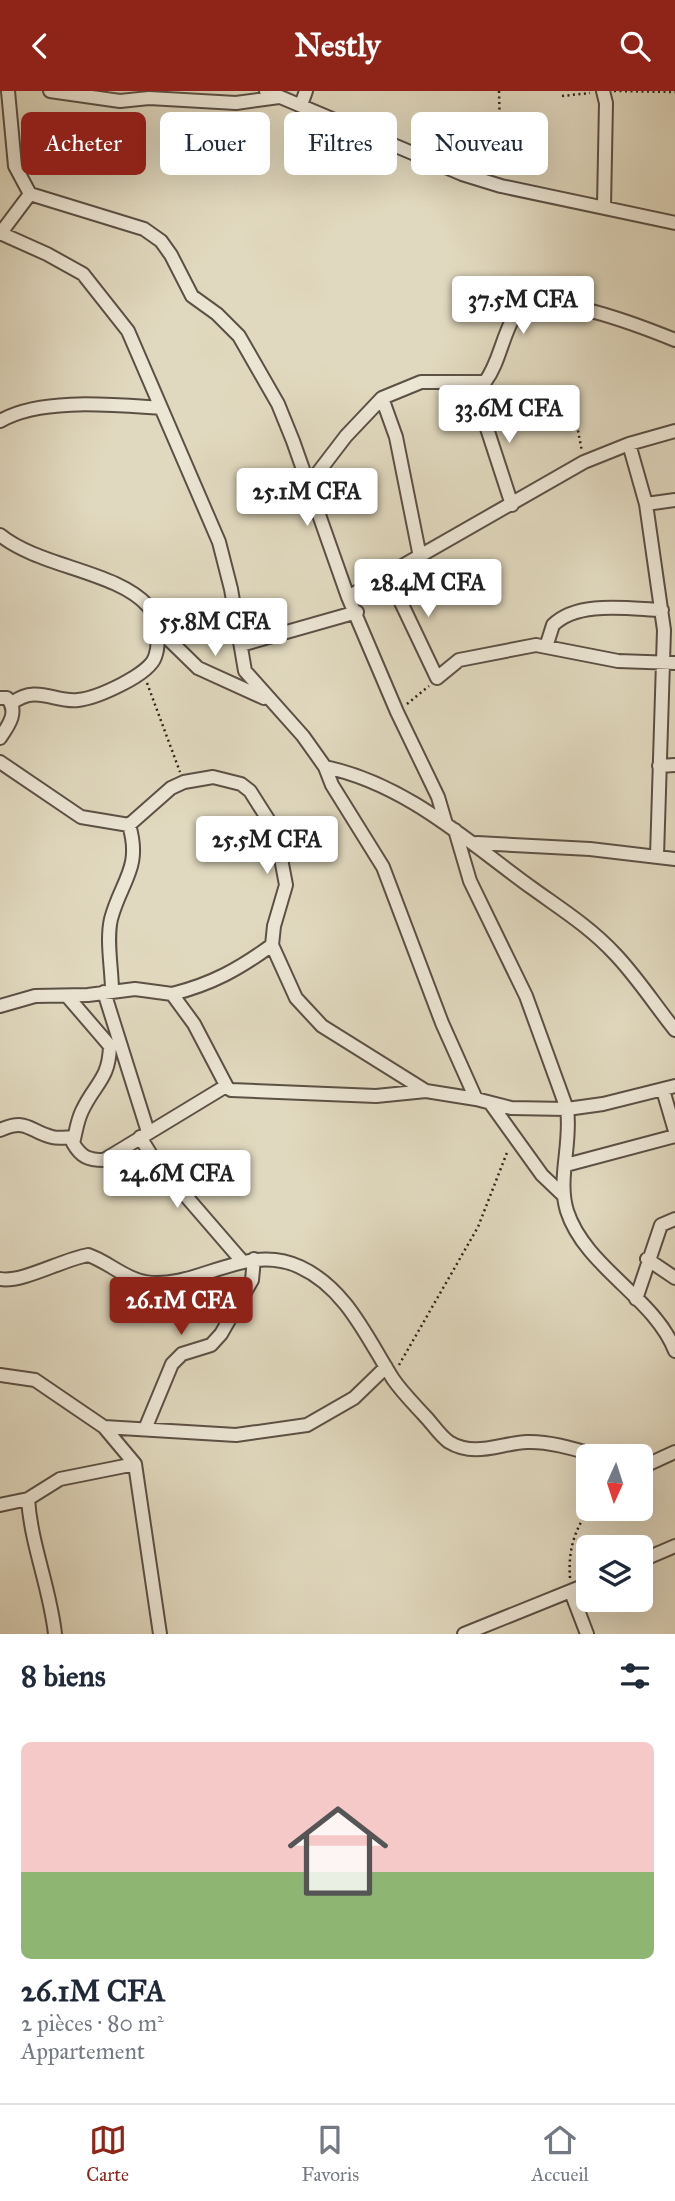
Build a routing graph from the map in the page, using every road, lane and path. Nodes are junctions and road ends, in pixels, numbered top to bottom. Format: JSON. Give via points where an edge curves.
{"nodes":[{"id":1,"x":8,"y":91,"type":"edge"},
{"id":2,"x":54,"y":91,"type":"edge"},
{"id":3,"x":266,"y":91,"type":"edge"},
{"id":4,"x":306,"y":91,"type":"edge"},
{"id":5,"x":499,"y":91,"type":"edge"},
{"id":6,"x":603,"y":91,"type":"edge"},
{"id":7,"x":675,"y":92,"type":"edge"},
{"id":8,"x":562,"y":96,"type":"dead end"},
{"id":9,"x":279,"y":97,"type":"junction"},
{"id":10,"x":301,"y":105,"type":"junction"},
{"id":11,"x":501,"y":186,"type":"junction"},
{"id":12,"x":30,"y":194,"type":"junction"},
{"id":13,"x":604,"y":206,"type":"junction"},
{"id":14,"x":675,"y":223,"type":"edge"},
{"id":15,"x":0,"y":234,"type":"edge"},
{"id":16,"x":675,"y":340,"type":"edge"},
{"id":17,"x":485,"y":382,"type":"junction"},
{"id":18,"x":382,"y":397,"type":"junction"},
{"id":19,"x":572,"y":398,"type":"dead end"},
{"id":20,"x":161,"y":408,"type":"junction"},
{"id":21,"x":0,"y":421,"type":"edge"},
{"id":22,"x":675,"y":431,"type":"edge"},
{"id":23,"x":629,"y":444,"type":"junction"},
{"id":24,"x":584,"y":462,"type":"junction"},
{"id":25,"x":310,"y":483,"type":"junction"},
{"id":26,"x":675,"y":500,"type":"edge"},
{"id":27,"x":646,"y":504,"type":"junction"},
{"id":28,"x":512,"y":505,"type":"junction"},
{"id":29,"x":2,"y":539,"type":"edge"},
{"id":30,"x":420,"y":557,"type":"junction"},
{"id":31,"x":388,"y":575,"type":"junction"},
{"id":32,"x":348,"y":597,"type":"junction"},
{"id":33,"x":662,"y":610,"type":"junction"},
{"id":34,"x":357,"y":612,"type":"junction"},
{"id":35,"x":156,"y":627,"type":"junction"},
{"id":36,"x":241,"y":645,"type":"junction"},
{"id":37,"x":546,"y":647,"type":"junction"},
{"id":38,"x":675,"y":663,"type":"edge"},
{"id":39,"x":661,"y":664,"type":"junction"},
{"id":40,"x":143,"y":672,"type":"junction"},
{"id":41,"x":437,"y":678,"type":"junction"},
{"id":42,"x":268,"y":699,"type":"junction"},
{"id":43,"x":6,"y":701,"type":"edge"},
{"id":44,"x":397,"y":712,"type":"junction"},
{"id":45,"x":0,"y":738,"type":"edge"},
{"id":46,"x":0,"y":762,"type":"edge"},
{"id":47,"x":675,"y":765,"type":"edge"},
{"id":48,"x":659,"y":766,"type":"junction"},
{"id":49,"x":326,"y":767,"type":"junction"},
{"id":50,"x":184,"y":782,"type":"junction"},
{"id":51,"x":129,"y":825,"type":"junction"},
{"id":52,"x":451,"y":827,"type":"junction"},
{"id":53,"x":476,"y":843,"type":"junction"},
{"id":54,"x":657,"y":856,"type":"junction"},
{"id":55,"x":675,"y":859,"type":"edge"},
{"id":56,"x":272,"y":945,"type":"junction"},
{"id":57,"x":108,"y":992,"type":"junction"},
{"id":58,"x":173,"y":994,"type":"junction"},
{"id":59,"x":67,"y":996,"type":"junction"},
{"id":60,"x":0,"y":1006,"type":"edge"},
{"id":61,"x":675,"y":1030,"type":"edge"},
{"id":62,"x":226,"y":1086,"type":"junction"},
{"id":63,"x":669,"y":1088,"type":"edge"},
{"id":64,"x":426,"y":1091,"type":"junction"},
{"id":65,"x":475,"y":1099,"type":"junction"},
{"id":66,"x":492,"y":1104,"type":"junction"},
{"id":67,"x":567,"y":1109,"type":"junction"},
{"id":68,"x":0,"y":1130,"type":"edge"},
{"id":69,"x":144,"y":1134,"type":"junction"},
{"id":70,"x":675,"y":1134,"type":"edge"},
{"id":71,"x":75,"y":1137,"type":"junction"},
{"id":72,"x":514,"y":1138,"type":"junction"},
{"id":73,"x":566,"y":1165,"type":"junction"},
{"id":74,"x":564,"y":1196,"type":"junction"},
{"id":75,"x":675,"y":1219,"type":"edge"},
{"id":76,"x":647,"y":1259,"type":"junction"},
{"id":77,"x":248,"y":1260,"type":"junction"},
{"id":78,"x":675,"y":1278,"type":"edge"},
{"id":79,"x":0,"y":1279,"type":"edge"},
{"id":80,"x":636,"y":1299,"type":"junction"},
{"id":81,"x":675,"y":1351,"type":"edge"},
{"id":82,"x":389,"y":1372,"type":"junction"},
{"id":83,"x":0,"y":1375,"type":"edge"},
{"id":84,"x":104,"y":1427,"type":"junction"},
{"id":85,"x":145,"y":1429,"type":"junction"},
{"id":86,"x":576,"y":1452,"type":"edge"},
{"id":87,"x":674,"y":1455,"type":"edge"},
{"id":88,"x":653,"y":1463,"type":"edge"},
{"id":89,"x":135,"y":1464,"type":"junction"},
{"id":90,"x":28,"y":1499,"type":"junction"},
{"id":91,"x":0,"y":1505,"type":"edge"},
{"id":92,"x":582,"y":1521,"type":"edge"},
{"id":93,"x":675,"y":1546,"type":"edge"},
{"id":94,"x":653,"y":1555,"type":"edge"},
{"id":95,"x":576,"y":1590,"type":"edge"},
{"id":96,"x":571,"y":1592,"type":"junction"},
{"id":97,"x":55,"y":1634,"type":"edge"},
{"id":98,"x":160,"y":1634,"type":"edge"},
{"id":99,"x":464,"y":1634,"type":"edge"},
{"id":100,"x":587,"y":1634,"type":"edge"}],
"edges":[{"from":1,"to":12,"type":"street","via":[[15,166]]},
{"from":2,"to":9,"type":"street","via":[[120,101],[236,103]]},
{"from":3,"to":9,"type":"street"},
{"from":4,"to":10,"type":"street"},
{"from":5,"to":11,"type":"path"},
{"from":6,"to":7,"type":"path"},
{"from":6,"to":8,"type":"path"},
{"from":6,"to":13,"type":"street"},
{"from":9,"to":10,"type":"street"},
{"from":10,"to":11,"type":"street","via":[[461,174]]},
{"from":11,"to":13,"type":"street"},
{"from":12,"to":15,"type":"street"},
{"from":12,"to":25,"type":"street","via":[[144,229],[160,241],[192,296],[239,336],[278,404]]},
{"from":13,"to":14,"type":"street"},
{"from":15,"to":20,"type":"street","via":[[83,274],[128,331]]},
{"from":16,"to":17,"type":"street","via":[[618,317],[545,303],[530,305],[517,311]]},
{"from":17,"to":18,"type":"street","via":[[421,382]]},
{"from":17,"to":28,"type":"street","via":[[479,404]]},
{"from":18,"to":25,"type":"street"},
{"from":18,"to":30,"type":"street","via":[[397,437]]},
{"from":19,"to":24,"type":"path"},
{"from":20,"to":21,"type":"street","via":[[32,409]]},
{"from":20,"to":36,"type":"street","via":[[219,542]]},
{"from":22,"to":23,"type":"street"},
{"from":23,"to":24,"type":"street"},
{"from":23,"to":27,"type":"street"},
{"from":24,"to":28,"type":"street"},
{"from":25,"to":32,"type":"street"},
{"from":26,"to":27,"type":"street"},
{"from":27,"to":33,"type":"street"},
{"from":28,"to":30,"type":"street"},
{"from":29,"to":35,"type":"street","via":[[114,584],[147,604]]},
{"from":30,"to":31,"type":"street"},
{"from":31,"to":32,"type":"street"},
{"from":31,"to":41,"type":"street"},
{"from":32,"to":34,"type":"street"},
{"from":33,"to":37,"type":"street","via":[[575,613],[553,625]]},
{"from":33,"to":39,"type":"street"},
{"from":34,"to":36,"type":"street"},
{"from":34,"to":44,"type":"street"},
{"from":35,"to":40,"type":"street","via":[[156,656]]},
{"from":35,"to":42,"type":"street","via":[[198,668]]},
{"from":36,"to":42,"type":"street","via":[[245,671]]},
{"from":37,"to":39,"type":"street"},
{"from":37,"to":41,"type":"street","via":[[519,646],[459,660]]},
{"from":38,"to":39,"type":"street"},
{"from":39,"to":48,"type":"street"},
{"from":40,"to":43,"type":"street","via":[[80,700],[37,694]]},
{"from":40,"to":50,"type":"path"},
{"from":41,"to":44,"type":"path"},
{"from":42,"to":49,"type":"street"},
{"from":43,"to":45,"type":"street","via":[[13,713]]},
{"from":44,"to":52,"type":"street"},
{"from":46,"to":51,"type":"street","via":[[82,817]]},
{"from":47,"to":48,"type":"street"},
{"from":48,"to":54,"type":"street"},
{"from":49,"to":52,"type":"street","via":[[359,775]]},
{"from":49,"to":65,"type":"street","via":[[332,785],[383,867]]},
{"from":50,"to":51,"type":"street"},
{"from":50,"to":56,"type":"street","via":[[213,777],[241,785],[276,832],[286,885]]},
{"from":51,"to":57,"type":"street","via":[[135,845],[134,867],[110,922]]},
{"from":52,"to":53,"type":"street"},
{"from":52,"to":67,"type":"street","via":[[470,881],[526,996]]},
{"from":53,"to":54,"type":"street"},
{"from":53,"to":61,"type":"street","via":[[574,915],[617,955]]},
{"from":54,"to":55,"type":"street"},
{"from":56,"to":58,"type":"street","via":[[229,976]]},
{"from":56,"to":64,"type":"street","via":[[296,998],[322,1026]]},
{"from":57,"to":58,"type":"street","via":[[135,989]]},
{"from":57,"to":59,"type":"street"},
{"from":57,"to":69,"type":"street"},
{"from":58,"to":62,"type":"street"},
{"from":59,"to":60,"type":"street","via":[[35,996]]},
{"from":59,"to":71,"type":"street","via":[[110,1046],[108,1072],[83,1108]]},
{"from":62,"to":64,"type":"street","via":[[326,1095]]},
{"from":62,"to":69,"type":"street"},
{"from":63,"to":67,"type":"street"},
{"from":63,"to":70,"type":"street"},
{"from":64,"to":65,"type":"street"},
{"from":65,"to":66,"type":"street"},
{"from":66,"to":67,"type":"street"},
{"from":66,"to":72,"type":"street"},
{"from":67,"to":73,"type":"street","via":[[570,1139]]},
{"from":68,"to":71,"type":"street","via":[[28,1125],[51,1137]]},
{"from":69,"to":71,"type":"street","via":[[104,1160],[80,1155],[73,1143]]},
{"from":69,"to":77,"type":"street","via":[[153,1158]]},
{"from":70,"to":73,"type":"street"},
{"from":72,"to":74,"type":"street"},
{"from":72,"to":82,"type":"path","via":[[478,1227]]},
{"from":73,"to":74,"type":"street"},
{"from":74,"to":80,"type":"street","via":[[568,1213],[594,1255]]},
{"from":75,"to":76,"type":"street","via":[[661,1225]]},
{"from":76,"to":78,"type":"street"},
{"from":76,"to":80,"type":"street"},
{"from":77,"to":79,"type":"street","via":[[174,1280],[146,1282],[88,1255],[36,1270],[14,1282]]},
{"from":77,"to":82,"type":"street","via":[[297,1265],[323,1282],[349,1307]]},
{"from":77,"to":85,"type":"street","via":[[252,1280],[221,1334],[211,1345],[182,1354],[172,1364]]},
{"from":80,"to":81,"type":"street"},
{"from":82,"to":85,"type":"street","via":[[307,1425],[236,1435]]},
{"from":82,"to":86,"type":"street","via":[[449,1442],[494,1450],[526,1442]]},
{"from":83,"to":84,"type":"street","via":[[35,1380]]},
{"from":84,"to":85,"type":"street"},
{"from":84,"to":89,"type":"street"},
{"from":87,"to":88,"type":"street"},
{"from":89,"to":90,"type":"street","via":[[60,1479]]},
{"from":89,"to":98,"type":"street"},
{"from":90,"to":91,"type":"street"},
{"from":90,"to":97,"type":"street"},
{"from":92,"to":96,"type":"path","via":[[569,1558]]},
{"from":93,"to":94,"type":"street"},
{"from":95,"to":96,"type":"street"},
{"from":96,"to":99,"type":"street"},
{"from":96,"to":100,"type":"street"}]}
